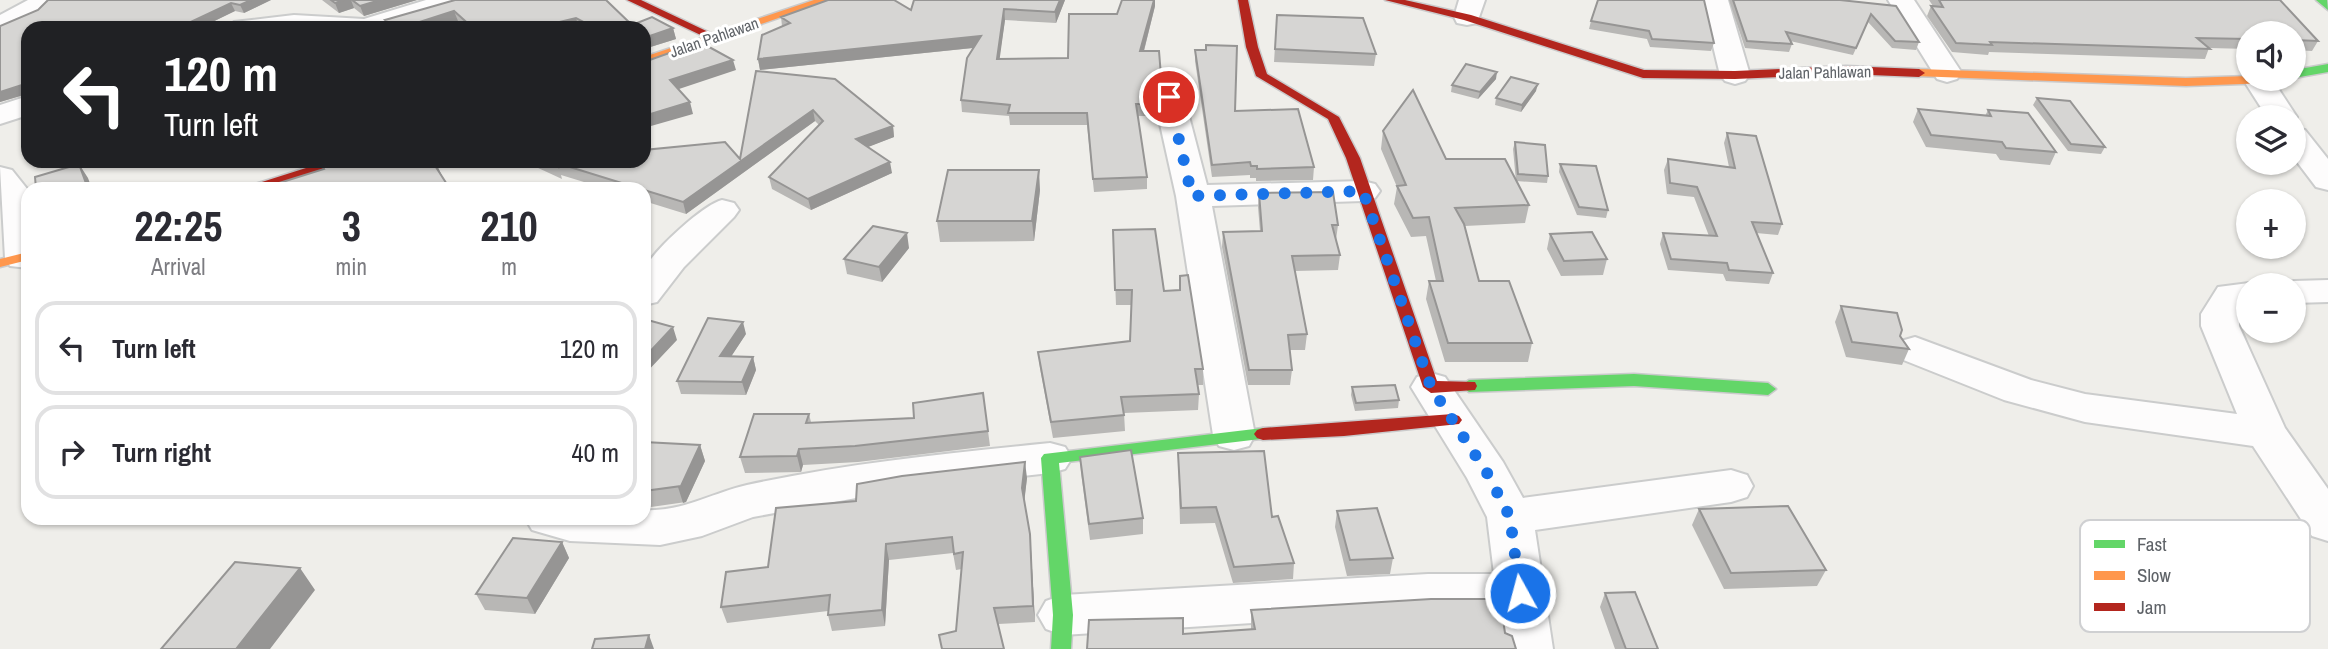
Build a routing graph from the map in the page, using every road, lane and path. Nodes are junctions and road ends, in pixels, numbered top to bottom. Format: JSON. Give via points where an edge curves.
{"nodes":[{"id":1,"x":44,"y":0,"type":"edge"},
{"id":2,"x":632,"y":0,"type":"edge"},
{"id":3,"x":825,"y":0,"type":"edge"},
{"id":4,"x":1243,"y":0,"type":"edge"},
{"id":5,"x":1390,"y":0,"type":"edge"},
{"id":6,"x":1715,"y":0,"type":"edge"},
{"id":7,"x":1901,"y":0,"type":"edge"},
{"id":8,"x":2320,"y":0,"type":"edge"},
{"id":9,"x":446,"y":3,"type":"edge"},
{"id":10,"x":2328,"y":7,"type":"edge"},
{"id":11,"x":1470,"y":8,"type":"edge"},
{"id":12,"x":385,"y":21,"type":"edge"},
{"id":13,"x":456,"y":21,"type":"edge"},
{"id":14,"x":0,"y":25,"type":"edge"},
{"id":15,"x":713,"y":37,"type":"junction"},
{"id":16,"x":651,"y":59,"type":"edge"},
{"id":17,"x":2328,"y":68,"type":"edge"},
{"id":18,"x":2306,"y":72,"type":"edge"},
{"id":19,"x":1947,"y":73,"type":"junction"},
{"id":20,"x":1735,"y":75,"type":"junction"},
{"id":21,"x":2236,"y":81,"type":"edge"},
{"id":22,"x":1169,"y":97,"type":"dead end"},
{"id":23,"x":21,"y":108,"type":"edge"},
{"id":24,"x":0,"y":115,"type":"edge"},
{"id":25,"x":2306,"y":153,"type":"edge"},
{"id":26,"x":320,"y":168,"type":"edge"},
{"id":27,"x":0,"y":177,"type":"edge"},
{"id":28,"x":2328,"y":180,"type":"edge"},
{"id":29,"x":276,"y":182,"type":"edge"},
{"id":30,"x":1363,"y":191,"type":"junction"},
{"id":31,"x":1192,"y":196,"type":"junction"},
{"id":32,"x":722,"y":210,"type":"dead end"},
{"id":33,"x":17,"y":259,"type":"edge"},
{"id":34,"x":651,"y":285,"type":"edge"},
{"id":35,"x":2328,"y":291,"type":"edge"},
{"id":36,"x":2306,"y":292,"type":"edge"},
{"id":37,"x":2236,"y":294,"type":"edge"},
{"id":38,"x":1915,"y":350,"type":"dead end"},
{"id":39,"x":1768,"y":390,"type":"dead end"},
{"id":40,"x":1442,"y":403,"type":"junction"},
{"id":41,"x":2266,"y":433,"type":"junction"},
{"id":42,"x":1234,"y":435,"type":"junction"},
{"id":43,"x":1050,"y":458,"type":"junction"},
{"id":44,"x":1731,"y":486,"type":"dead end"},
{"id":45,"x":1510,"y":517,"type":"junction"},
{"id":46,"x":2328,"y":524,"type":"edge"},
{"id":47,"x":592,"y":525,"type":"edge"},
{"id":48,"x":1520,"y":593,"type":"junction"},
{"id":49,"x":1062,"y":632,"type":"edge"},
{"id":50,"x":1528,"y":649,"type":"edge"}],
"edges":[{"from":1,"to":14,"type":"street"},
{"from":2,"to":15,"type":"main road"},
{"from":3,"to":15,"type":"main road","name":"Jalan Pahlawan"},
{"from":4,"to":30,"type":"main road","via":[[1259,72],[1333,117]]},
{"from":5,"to":11,"type":"main road","name":"Jalan Pahlawan"},
{"from":6,"to":20,"type":"street"},
{"from":7,"to":19,"type":"street"},
{"from":8,"to":10,"type":"main road"},
{"from":9,"to":12,"type":"street"},
{"from":9,"to":13,"type":"street"},
{"from":11,"to":20,"type":"main road","name":"Jalan Pahlawan","via":[[1643,74]]},
{"from":15,"to":16,"type":"main road","name":"Jalan Pahlawan"},
{"from":17,"to":18,"type":"main road"},
{"from":19,"to":20,"type":"main road","name":"Jalan Pahlawan","via":[[1846,70]]},
{"from":19,"to":21,"type":"main road","name":"Jalan Pahlawan"},
{"from":22,"to":31,"type":"street"},
{"from":23,"to":24,"type":"street"},
{"from":25,"to":28,"type":"street"},
{"from":26,"to":29,"type":"main road"},
{"from":27,"to":33,"type":"street","via":[[16,198]]},
{"from":30,"to":31,"type":"street"},
{"from":30,"to":40,"type":"main road"},
{"from":31,"to":42,"type":"street"},
{"from":32,"to":34,"type":"street"},
{"from":35,"to":36,"type":"street"},
{"from":37,"to":41,"type":"street","via":[[2231,295],[2220,314],[2220,326]]},
{"from":38,"to":41,"type":"street","via":[[2018,390],[2085,408]]},
{"from":39,"to":40,"type":"main road","via":[[1634,380]]},
{"from":40,"to":42,"type":"main road","via":[[1344,430]]},
{"from":40,"to":45,"type":"street"},
{"from":41,"to":46,"type":"street"},
{"from":42,"to":43,"type":"main road"},
{"from":43,"to":47,"type":"street","via":[[892,475],[746,502],[702,519],[660,528]]},
{"from":43,"to":49,"type":"main road"},
{"from":44,"to":45,"type":"street"},
{"from":45,"to":48,"type":"street"},
{"from":48,"to":49,"type":"street","via":[[1428,593]]},
{"from":48,"to":50,"type":"street"}]}
